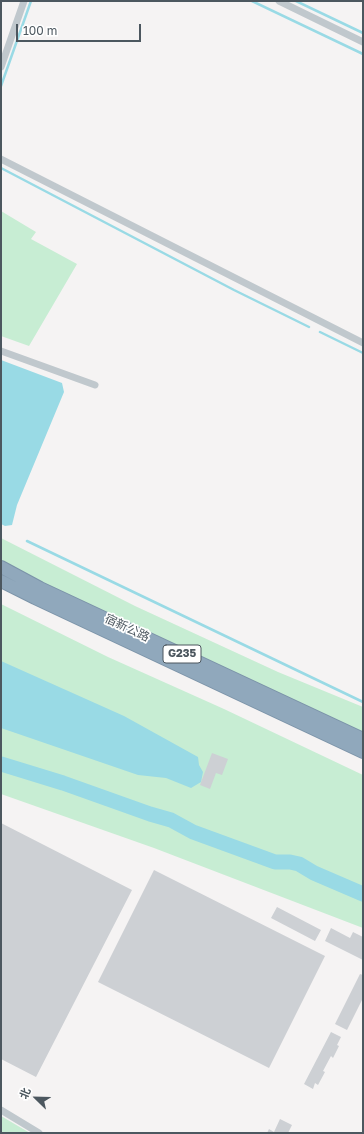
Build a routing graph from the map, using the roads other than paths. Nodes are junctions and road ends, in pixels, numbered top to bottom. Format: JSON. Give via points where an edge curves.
{"nodes":[{"id":1,"x":24,"y":1,"type":"edge"},
{"id":2,"x":279,"y":1,"type":"edge"},
{"id":3,"x":363,"y":42,"type":"edge"},
{"id":4,"x":1,"y":67,"type":"edge"},
{"id":5,"x":1,"y":159,"type":"edge"},
{"id":6,"x":363,"y":343,"type":"edge"},
{"id":7,"x":1,"y":351,"type":"edge"},
{"id":8,"x":95,"y":385,"type":"dead end"},
{"id":9,"x":1,"y":567,"type":"edge"},
{"id":10,"x":1,"y":581,"type":"edge"},
{"id":11,"x":363,"y":739,"type":"edge"},
{"id":12,"x":363,"y":752,"type":"edge"},
{"id":13,"x":1,"y":1110,"type":"edge"},
{"id":14,"x":39,"y":1133,"type":"edge"}],
"edges":[{"from":1,"to":4,"type":"street"},
{"from":2,"to":3,"type":"street"},
{"from":5,"to":6,"type":"street"},
{"from":7,"to":8,"type":"street"},
{"from":9,"to":11,"type":"highway","name":"宿新公路","number":"G235"},
{"from":10,"to":12,"type":"highway","name":"宿新公路","number":"G235"},
{"from":13,"to":14,"type":"street"}]}
